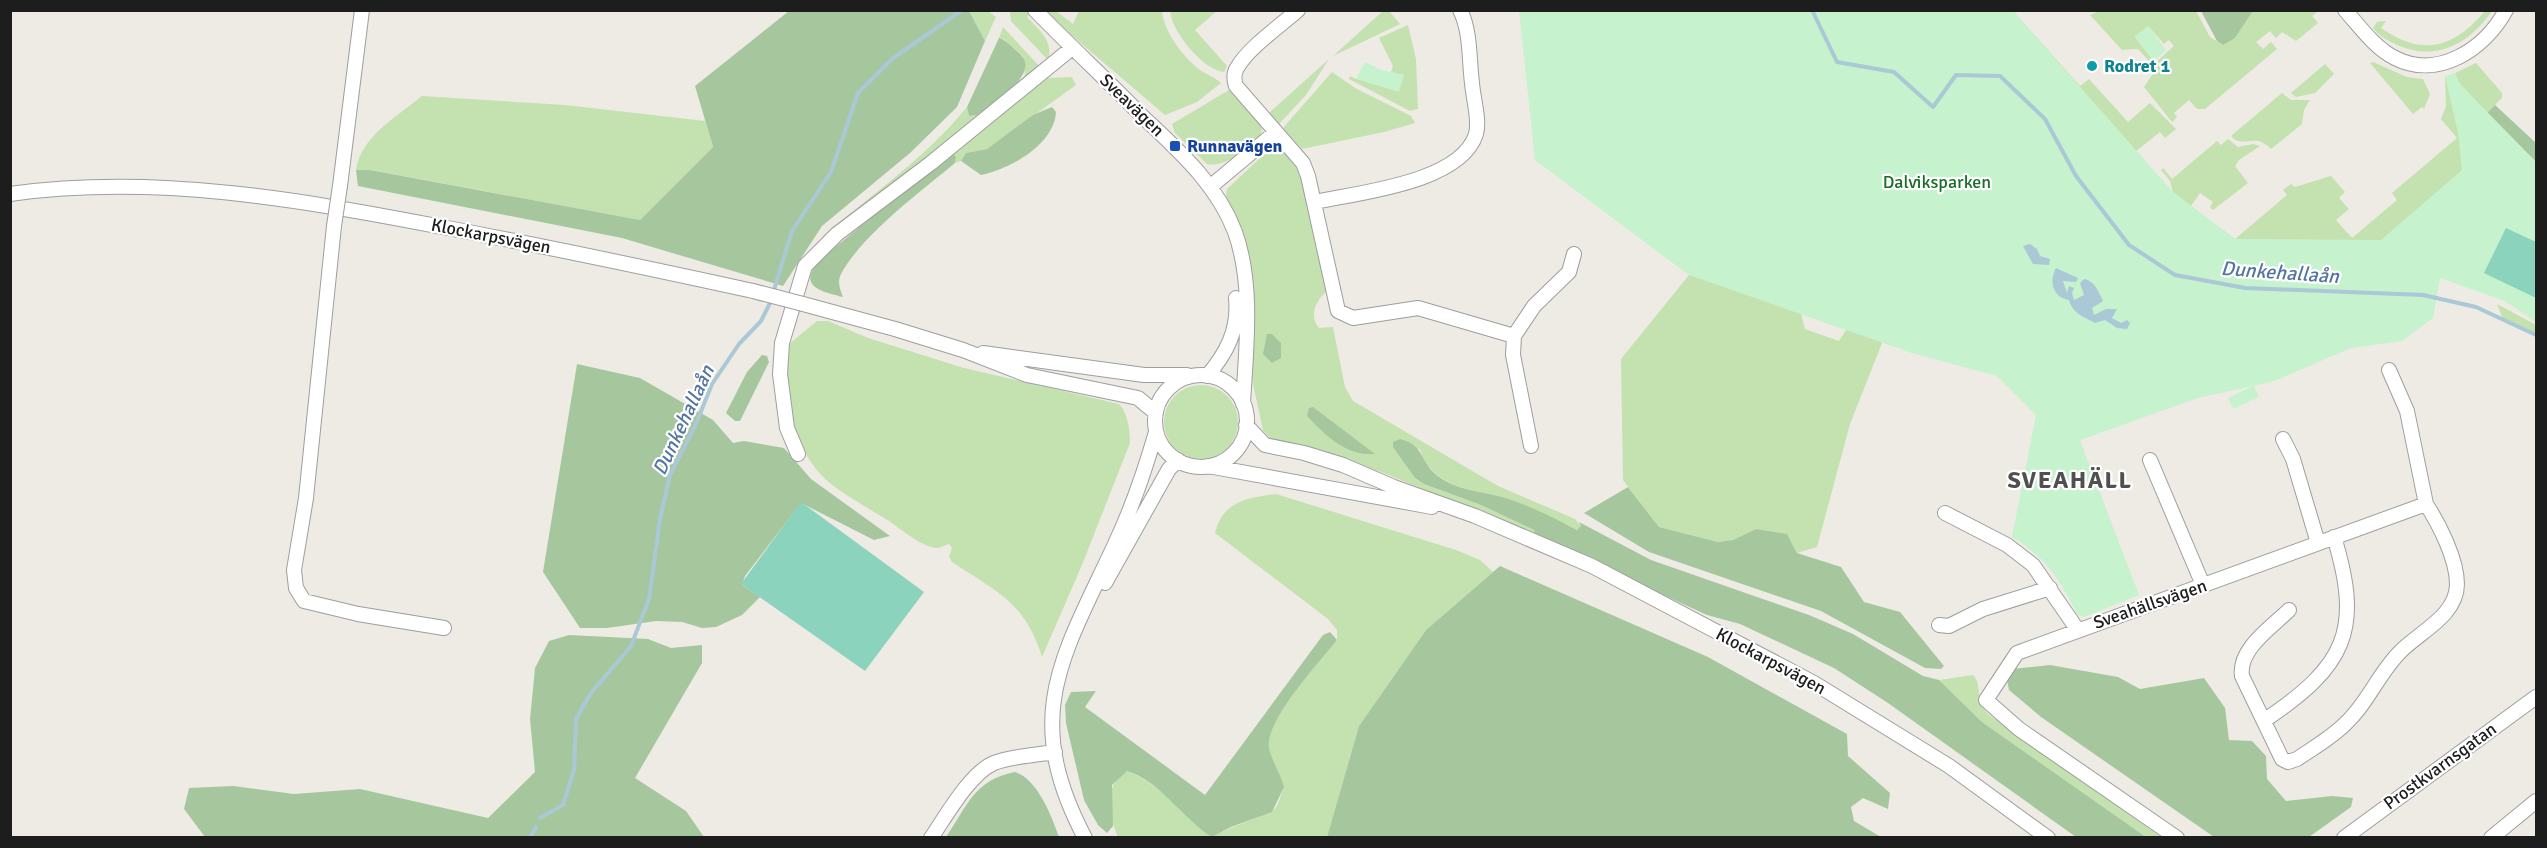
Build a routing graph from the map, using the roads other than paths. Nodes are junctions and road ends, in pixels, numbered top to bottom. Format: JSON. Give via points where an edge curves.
{"nodes":[{"id":1,"x":362,"y":10,"type":"edge"},
{"id":2,"x":1298,"y":10,"type":"edge"},
{"id":3,"x":1460,"y":10,"type":"edge"},
{"id":4,"x":2345,"y":10,"type":"edge"},
{"id":5,"x":2506,"y":10,"type":"edge"},
{"id":6,"x":1035,"y":11,"type":"edge"},
{"id":7,"x":1072,"y":48,"type":"junction"},
{"id":8,"x":1276,"y":132,"type":"junction"},
{"id":9,"x":1210,"y":187,"type":"junction"},
{"id":10,"x":10,"y":194,"type":"edge"},
{"id":11,"x":1315,"y":202,"type":"junction"},
{"id":12,"x":1222,"y":205,"type":"junction"},
{"id":13,"x":1574,"y":254,"type":"dead end"},
{"id":14,"x":1514,"y":336,"type":"junction"},
{"id":15,"x":963,"y":350,"type":"junction"},
{"id":16,"x":2389,"y":370,"type":"dead end"},
{"id":17,"x":1201,"y":376,"type":"junction"},
{"id":18,"x":1243,"y":404,"type":"junction"},
{"id":19,"x":1156,"y":413,"type":"junction"},
{"id":20,"x":1246,"y":424,"type":"junction"},
{"id":21,"x":1156,"y":432,"type":"junction"},
{"id":22,"x":2283,"y":439,"type":"dead end"},
{"id":23,"x":1531,"y":446,"type":"dead end"},
{"id":24,"x":798,"y":454,"type":"dead end"},
{"id":25,"x":1178,"y":460,"type":"junction"},
{"id":26,"x":2150,"y":460,"type":"dead end"},
{"id":27,"x":1207,"y":466,"type":"junction"},
{"id":28,"x":2426,"y":504,"type":"junction"},
{"id":29,"x":1945,"y":513,"type":"dead end"},
{"id":30,"x":1475,"y":516,"type":"junction"},
{"id":31,"x":2334,"y":537,"type":"junction"},
{"id":32,"x":2318,"y":543,"type":"junction"},
{"id":33,"x":2203,"y":585,"type":"junction"},
{"id":34,"x":2050,"y":588,"type":"junction"},
{"id":35,"x":2289,"y":610,"type":"dead end"},
{"id":36,"x":1939,"y":626,"type":"dead end"},
{"id":37,"x":444,"y":628,"type":"dead end"},
{"id":38,"x":2077,"y":629,"type":"junction"},
{"id":39,"x":1071,"y":635,"type":"junction"},
{"id":40,"x":2536,"y":697,"type":"edge"},
{"id":41,"x":2265,"y":720,"type":"junction"},
{"id":42,"x":1054,"y":752,"type":"junction"},
{"id":43,"x":2536,"y":801,"type":"edge"},
{"id":44,"x":931,"y":837,"type":"edge"},
{"id":45,"x":1085,"y":837,"type":"edge"},
{"id":46,"x":2048,"y":837,"type":"edge"},
{"id":47,"x":2176,"y":837,"type":"edge"},
{"id":48,"x":2344,"y":837,"type":"edge"},
{"id":49,"x":2491,"y":837,"type":"edge"}],
"edges":[{"from":1,"to":37,"type":"street","bridge":true,"via":[[334,226],[306,498],[294,570],[296,588],[304,601],[324,607]]},
{"from":2,"to":8,"type":"street","via":[[1244,59],[1234,79]]},
{"from":3,"to":11,"type":"street","via":[[1466,27],[1475,112],[1476,134],[1468,146],[1449,164],[1413,182]]},
{"from":4,"to":5,"type":"street","via":[[2394,58],[2436,66],[2480,44]]},
{"from":6,"to":7,"type":"street","name":"Sveavägen"},
{"from":7,"to":9,"type":"street","name":"Sveavägen","via":[[1175,146]]},
{"from":7,"to":24,"type":"street","via":[[837,234],[805,266],[782,343],[780,374],[787,428]]},
{"from":8,"to":9,"type":"street"},
{"from":8,"to":11,"type":"street","via":[[1302,163]]},
{"from":9,"to":12,"type":"street","name":"Sveavägen"},
{"from":10,"to":15,"type":"street","name":"Klockarpsvägen","bridge":true,"via":[[65,186],[137,186],[321,203],[753,291]]},
{"from":11,"to":14,"type":"street","via":[[1338,311],[1345,316],[1418,308]]},
{"from":12,"to":17,"type":"street","via":[[1234,264],[1237,311],[1232,338]]},
{"from":12,"to":18,"type":"street","via":[[1242,260],[1246,315]]},
{"from":13,"to":14,"type":"street","via":[[1569,272],[1534,306]]},
{"from":14,"to":23,"type":"street"},
{"from":15,"to":17,"type":"street","via":[[1144,375]]},
{"from":15,"to":19,"type":"street","via":[[1027,375],[1138,398]]},
{"from":16,"to":28,"type":"street","via":[[2408,411]]},
{"from":17,"to":18,"type":"street","via":[[1229,385]]},
{"from":17,"to":19,"type":"street","via":[[1180,380],[1168,390]]},
{"from":18,"to":20,"type":"street"},
{"from":19,"to":21,"type":"street"},
{"from":20,"to":27,"type":"street","via":[[1234,452]]},
{"from":20,"to":30,"type":"street","via":[[1265,445],[1343,465]]},
{"from":21,"to":25,"type":"street","via":[[1164,448]]},
{"from":21,"to":39,"type":"street","via":[[1142,482]]},
{"from":22,"to":32,"type":"street","via":[[2293,459]]},
{"from":25,"to":27,"type":"street","via":[[1192,466]]},
{"from":25,"to":39,"type":"street"},
{"from":26,"to":33,"type":"street"},
{"from":27,"to":30,"type":"street"},
{"from":28,"to":31,"type":"street","name":"Sveahällsvägen"},
{"from":28,"to":41,"type":"street","via":[[2440,526],[2457,584],[2443,616],[2400,651],[2344,726],[2297,759],[2282,759]]},
{"from":29,"to":34,"type":"street","via":[[2007,546],[2033,565]]},
{"from":30,"to":46,"type":"street","name":"Klockarpsvägen","via":[[1593,566],[1814,683],[1949,766]]},
{"from":31,"to":32,"type":"street","name":"Sveahällsvägen"},
{"from":31,"to":41,"type":"street","via":[[2348,591],[2344,636],[2329,666],[2308,688]]},
{"from":32,"to":33,"type":"street","name":"Sveahällsvägen"},
{"from":33,"to":38,"type":"street","name":"Sveahällsvägen"},
{"from":34,"to":36,"type":"street","via":[[1983,609],[1949,626]]},
{"from":34,"to":38,"type":"street"},
{"from":35,"to":41,"type":"street","via":[[2243,658],[2242,676]]},
{"from":38,"to":47,"type":"street","name":"Sveahällsvägen","via":[[2017,653],[1986,700],[2019,729]]},
{"from":39,"to":42,"type":"street","via":[[1052,700]]},
{"from":40,"to":48,"type":"street","name":"Prostkvarnsgatan"},
{"from":42,"to":44,"type":"street","via":[[995,762],[986,768]]},
{"from":42,"to":45,"type":"street","via":[[1069,807]]},
{"from":43,"to":49,"type":"street"}]}
